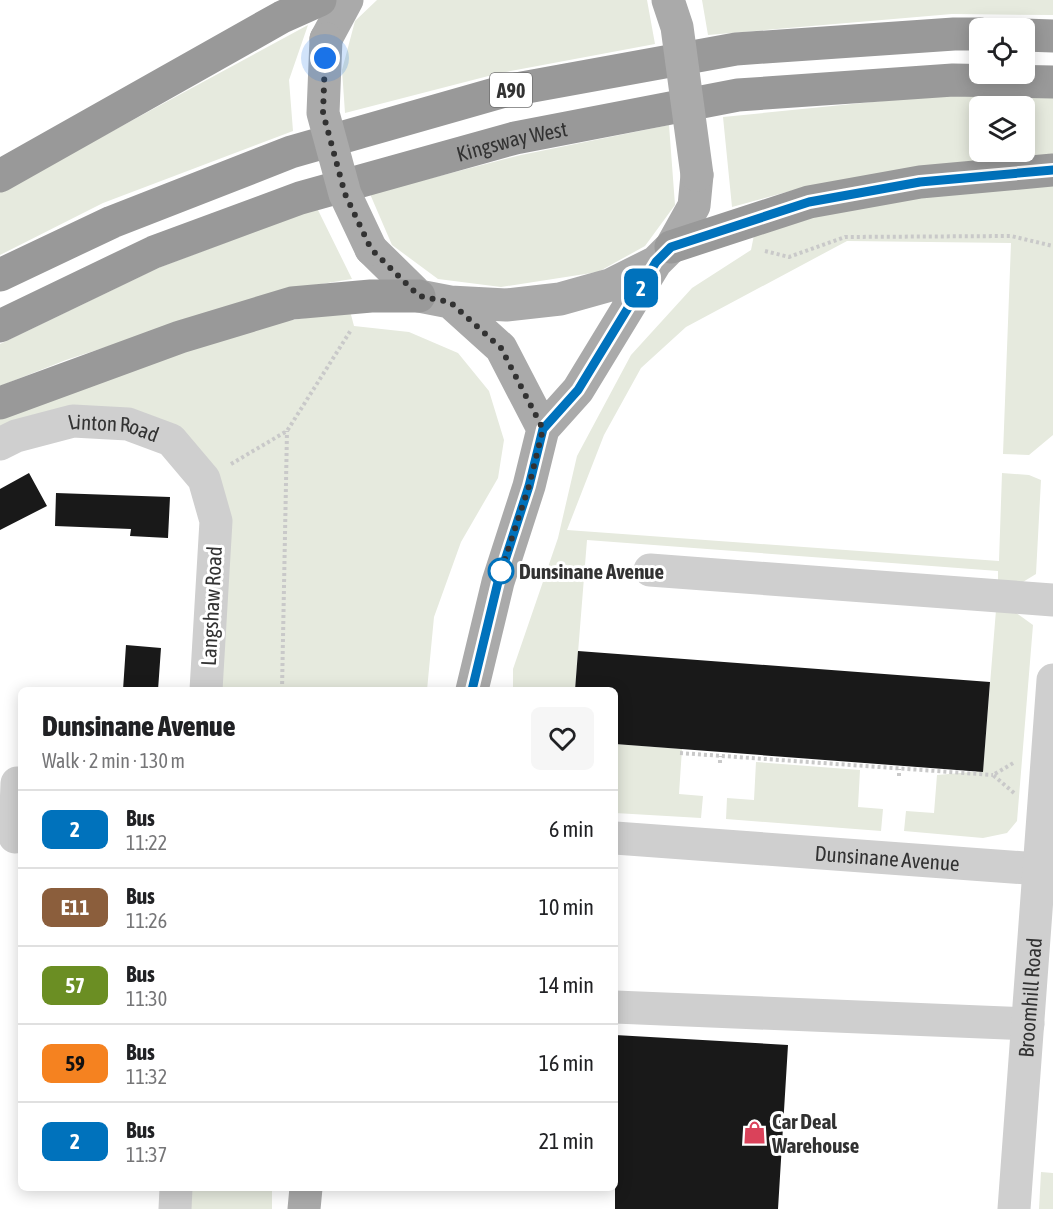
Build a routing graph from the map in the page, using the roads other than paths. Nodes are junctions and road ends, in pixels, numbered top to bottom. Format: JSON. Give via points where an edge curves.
{"nodes":[{"id":1,"x":320,"y":0,"type":"edge"},
{"id":2,"x":347,"y":0,"type":"edge"},
{"id":3,"x":668,"y":0,"type":"edge"},
{"id":4,"x":969,"y":34,"type":"edge"},
{"id":5,"x":1035,"y":35,"type":"edge"},
{"id":6,"x":1053,"y":36,"type":"edge"},
{"id":7,"x":1053,"y":82,"type":"edge"},
{"id":8,"x":1053,"y":170,"type":"edge"},
{"id":9,"x":0,"y":176,"type":"edge"},
{"id":10,"x":664,"y":255,"type":"junction"},
{"id":11,"x":0,"y":275,"type":"edge"},
{"id":12,"x":434,"y":299,"type":"junction"},
{"id":13,"x":0,"y":326,"type":"edge"},
{"id":14,"x":0,"y":403,"type":"edge"},
{"id":15,"x":543,"y":429,"type":"junction"},
{"id":16,"x":0,"y":444,"type":"edge"},
{"id":17,"x":216,"y":521,"type":"joint"},
{"id":18,"x":650,"y":570,"type":"dead end"},
{"id":19,"x":1053,"y":600,"type":"edge"},
{"id":20,"x":1053,"y":680,"type":"edge"},
{"id":21,"x":206,"y":687,"type":"edge"},
{"id":22,"x":473,"y":687,"type":"edge"},
{"id":23,"x":618,"y":838,"type":"edge"},
{"id":24,"x":1046,"y":870,"type":"edge"},
{"id":25,"x":618,"y":1006,"type":"edge"},
{"id":26,"x":1028,"y":1024,"type":"junction"},
{"id":27,"x":176,"y":1191,"type":"edge"},
{"id":28,"x":306,"y":1191,"type":"edge"},
{"id":29,"x":175,"y":1209,"type":"edge"},
{"id":30,"x":304,"y":1209,"type":"edge"},
{"id":31,"x":1014,"y":1209,"type":"edge"}],
"edges":[{"from":1,"to":9,"type":"highway","via":[[282,17]]},
{"from":2,"to":12,"type":"main road","bridge":true,"via":[[326,39],[323,113],[345,194],[371,249]]},
{"from":3,"to":10,"type":"main road","bridge":true,"via":[[677,27],[697,175],[694,206]]},
{"from":4,"to":11,"type":"highway","number":"A90","via":[[736,49],[505,91],[291,152],[112,222]]},
{"from":5,"to":6,"type":"highway"},
{"from":7,"to":13,"type":"highway","name":"Kingsway West","number":"A90","via":[[952,80],[738,95],[515,138],[300,198],[154,252]]},
{"from":8,"to":10,"type":"highway","via":[[920,182],[809,202]]},
{"from":10,"to":12,"type":"main road","via":[[610,285],[560,299],[506,305]]},
{"from":10,"to":15,"type":"main road","via":[[578,390]]},
{"from":12,"to":14,"type":"highway","via":[[371,296],[292,303],[180,337]]},
{"from":12,"to":15,"type":"main road","via":[[501,348]]},
{"from":15,"to":22,"type":"main road","via":[[498,582]]},
{"from":16,"to":17,"type":"street","name":"Linton Road","via":[[74,421],[128,424],[171,440],[204,479]]},
{"from":17,"to":21,"type":"street","name":"Langshaw Road"},
{"from":18,"to":19,"type":"street"},
{"from":20,"to":24,"type":"street","name":"Broomhill Road"},
{"from":23,"to":24,"type":"street","name":"Dunsinane Avenue"},
{"from":24,"to":26,"type":"street","name":"Broomhill Road"},
{"from":25,"to":26,"type":"street"},
{"from":26,"to":31,"type":"street","name":"Broomhill Road"},
{"from":27,"to":29,"type":"street"},
{"from":28,"to":30,"type":"main road"}]}
